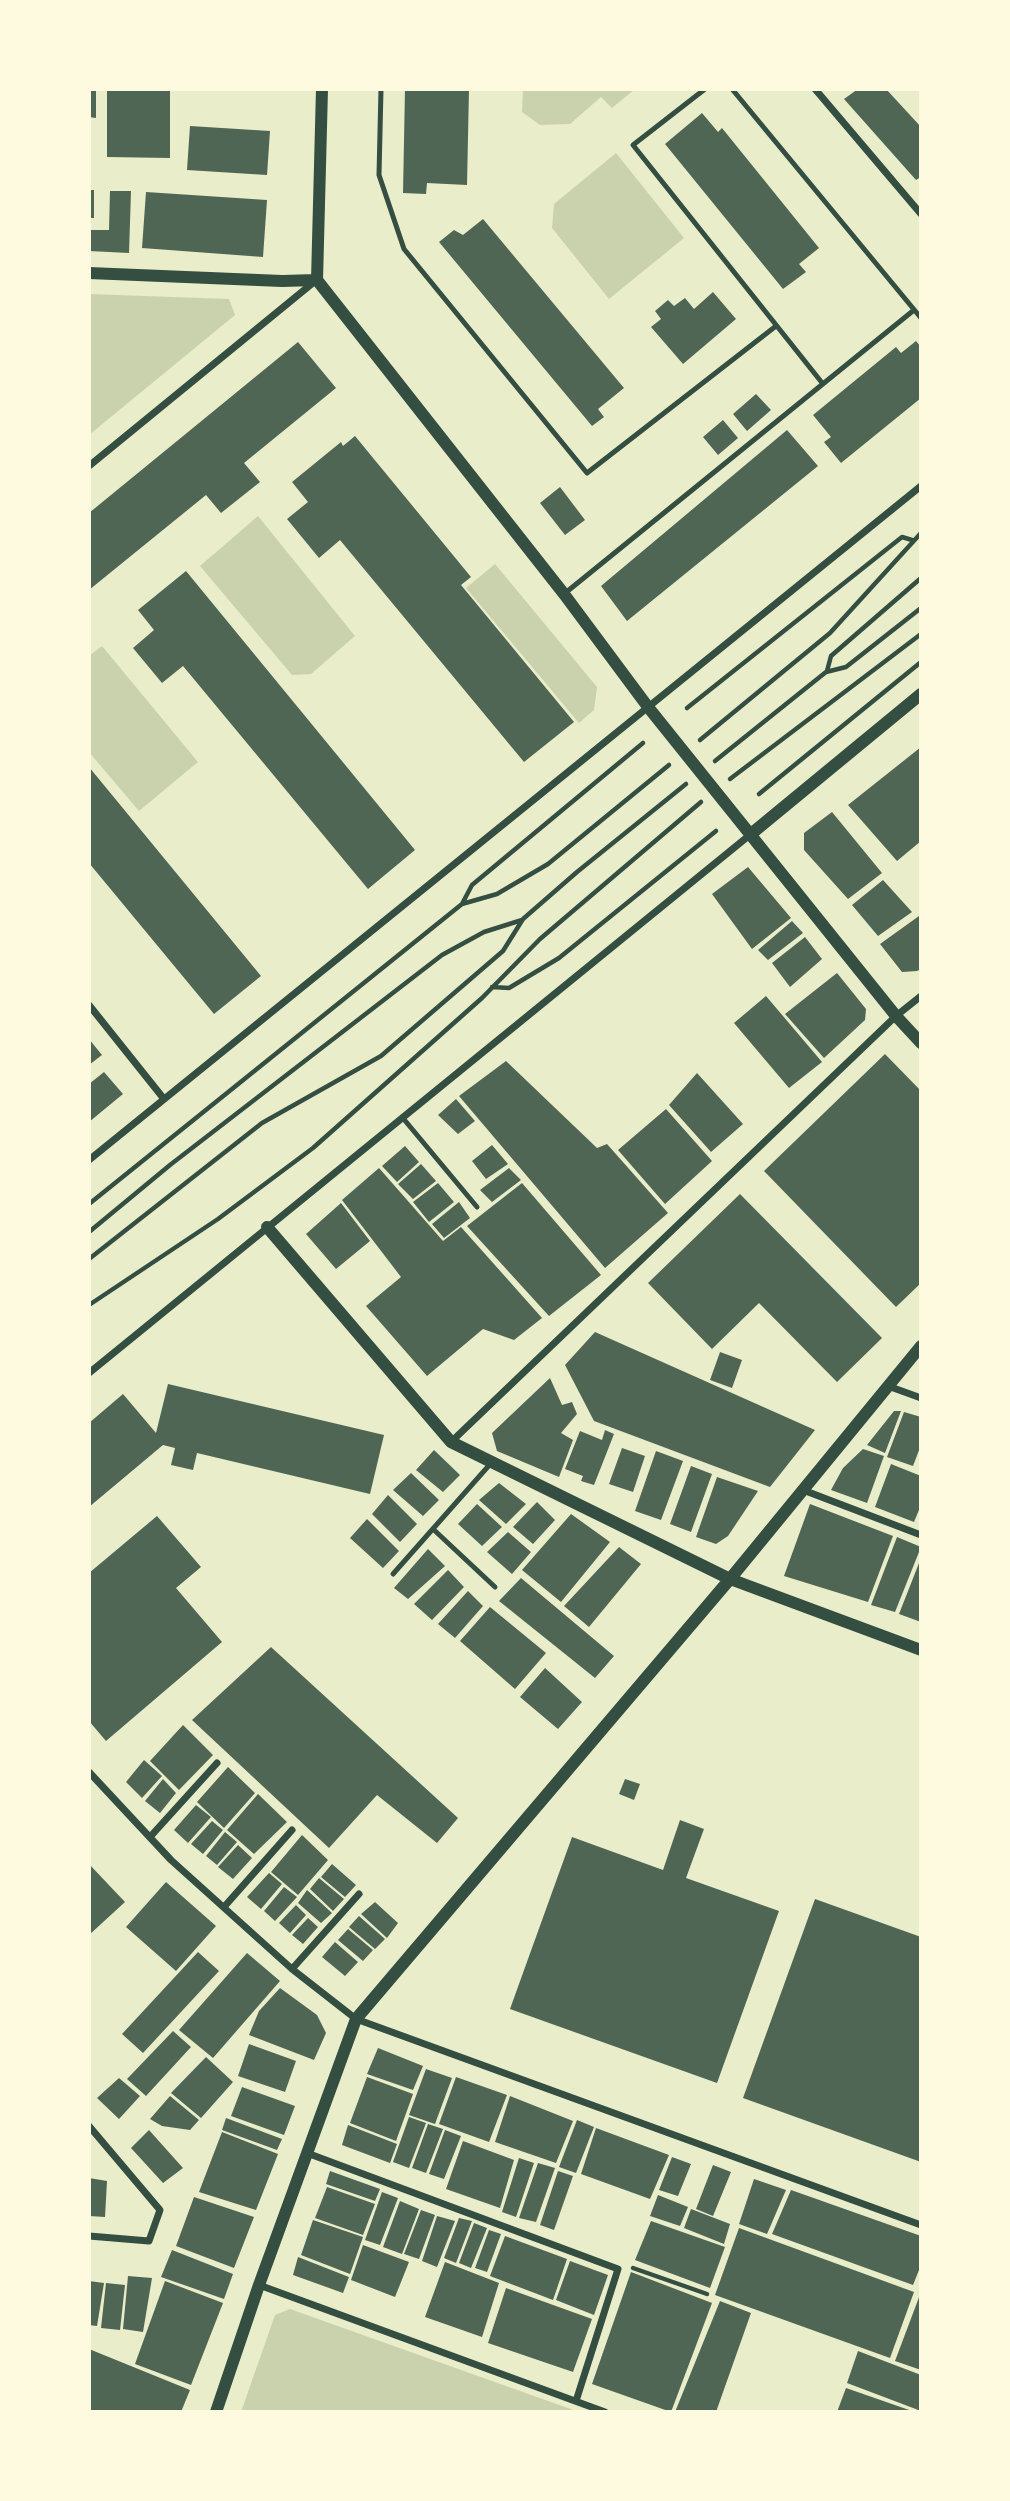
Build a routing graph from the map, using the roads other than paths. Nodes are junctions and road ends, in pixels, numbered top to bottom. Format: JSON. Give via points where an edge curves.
{"nodes":[{"id":1,"x":321,"y":89,"type":"edge"},
{"id":2,"x":381,"y":89,"type":"edge"},
{"id":3,"x":705,"y":89,"type":"edge"},
{"id":4,"x":732,"y":89,"type":"edge"},
{"id":5,"x":814,"y":89,"type":"edge"},
{"id":6,"x":921,"y":214,"type":"edge"},
{"id":7,"x":89,"y":273,"type":"edge"},
{"id":8,"x":317,"y":280,"type":"junction"},
{"id":9,"x":914,"y":310,"type":"junction"},
{"id":10,"x":921,"y":318,"type":"edge"},
{"id":11,"x":776,"y":326,"type":"junction"},
{"id":12,"x":823,"y":384,"type":"junction"},
{"id":13,"x":89,"y":466,"type":"edge"},
{"id":14,"x":921,"y":486,"type":"edge"},
{"id":15,"x":565,"y":594,"type":"junction"},
{"id":16,"x":921,"y":694,"type":"edge"},
{"id":17,"x":648,"y":707,"type":"junction"},
{"id":18,"x":751,"y":834,"type":"junction"},
{"id":19,"x":921,"y":996,"type":"edge"},
{"id":20,"x":89,"y":1006,"type":"edge"},
{"id":21,"x":896,"y":1016,"type":"junction"},
{"id":22,"x":921,"y":1043,"type":"edge"},
{"id":23,"x":163,"y":1099,"type":"junction"},
{"id":24,"x":402,"y":1117,"type":"junction"},
{"id":25,"x":89,"y":1160,"type":"edge"},
{"id":26,"x":477,"y":1207,"type":"dead end"},
{"id":27,"x":267,"y":1227,"type":"junction"},
{"id":28,"x":921,"y":1346,"type":"edge"},
{"id":29,"x":89,"y":1373,"type":"edge"},
{"id":30,"x":888,"y":1386,"type":"junction"},
{"id":31,"x":921,"y":1398,"type":"edge"},
{"id":32,"x":451,"y":1442,"type":"junction"},
{"id":33,"x":492,"y":1462,"type":"junction"},
{"id":34,"x":803,"y":1490,"type":"junction"},
{"id":35,"x":433,"y":1529,"type":"junction"},
{"id":36,"x":921,"y":1535,"type":"edge"},
{"id":37,"x":393,"y":1574,"type":"dead end"},
{"id":38,"x":730,"y":1579,"type":"junction"},
{"id":39,"x":495,"y":1587,"type":"dead end"},
{"id":40,"x":921,"y":1650,"type":"edge"},
{"id":41,"x":217,"y":1763,"type":"dead end"},
{"id":42,"x":89,"y":1772,"type":"edge"},
{"id":43,"x":292,"y":1830,"type":"dead end"},
{"id":44,"x":150,"y":1837,"type":"junction"},
{"id":45,"x":359,"y":1894,"type":"dead end"},
{"id":46,"x":224,"y":1907,"type":"junction"},
{"id":47,"x":292,"y":1969,"type":"junction"},
{"id":48,"x":356,"y":2019,"type":"junction"},
{"id":49,"x":89,"y":2126,"type":"edge"},
{"id":50,"x":307,"y":2153,"type":"junction"},
{"id":51,"x":921,"y":2225,"type":"edge"},
{"id":52,"x":89,"y":2236,"type":"edge"},
{"id":53,"x":259,"y":2285,"type":"junction"},
{"id":54,"x":576,"y":2401,"type":"junction"},
{"id":55,"x":216,"y":2412,"type":"edge"},
{"id":56,"x":605,"y":2412,"type":"edge"}],
"edges":[{"from":1,"to":8,"type":"street"},
{"from":2,"to":11,"type":"lane","via":[[379,175],[404,249],[587,473]]},
{"from":3,"to":11,"type":"lane","via":[[633,145]]},
{"from":4,"to":9,"type":"lane"},
{"from":5,"to":6,"type":"street"},
{"from":7,"to":8,"type":"street"},
{"from":8,"to":13,"type":"street"},
{"from":8,"to":15,"type":"street"},
{"from":9,"to":10,"type":"lane"},
{"from":9,"to":12,"type":"lane"},
{"from":11,"to":12,"type":"lane"},
{"from":12,"to":15,"type":"lane"},
{"from":14,"to":17,"type":"street"},
{"from":15,"to":17,"type":"street"},
{"from":16,"to":18,"type":"street"},
{"from":17,"to":18,"type":"street"},
{"from":17,"to":23,"type":"street"},
{"from":18,"to":21,"type":"street"},
{"from":18,"to":24,"type":"street"},
{"from":19,"to":21,"type":"street"},
{"from":20,"to":23,"type":"street"},
{"from":21,"to":22,"type":"street"},
{"from":21,"to":32,"type":"street"},
{"from":23,"to":25,"type":"street"},
{"from":24,"to":26,"type":"lane"},
{"from":24,"to":27,"type":"street"},
{"from":27,"to":29,"type":"street"},
{"from":27,"to":32,"type":"street"},
{"from":28,"to":30,"type":"street"},
{"from":30,"to":31,"type":"street"},
{"from":30,"to":34,"type":"street"},
{"from":32,"to":33,"type":"street"},
{"from":33,"to":35,"type":"lane"},
{"from":33,"to":38,"type":"street"},
{"from":34,"to":36,"type":"street"},
{"from":34,"to":38,"type":"street"},
{"from":35,"to":37,"type":"lane"},
{"from":35,"to":39,"type":"lane"},
{"from":38,"to":40,"type":"street"},
{"from":38,"to":48,"type":"street"},
{"from":41,"to":44,"type":"street"},
{"from":42,"to":44,"type":"street"},
{"from":43,"to":46,"type":"street"},
{"from":44,"to":46,"type":"street"},
{"from":45,"to":47,"type":"street"},
{"from":46,"to":47,"type":"street"},
{"from":47,"to":48,"type":"street"},
{"from":48,"to":50,"type":"street"},
{"from":48,"to":51,"type":"street"},
{"from":49,"to":52,"type":"street","via":[[160,2210],[149,2241]]},
{"from":50,"to":53,"type":"street"},
{"from":50,"to":54,"type":"street","via":[[618,2269]]},
{"from":53,"to":54,"type":"street"},
{"from":53,"to":55,"type":"street"},
{"from":54,"to":56,"type":"street"}]}
